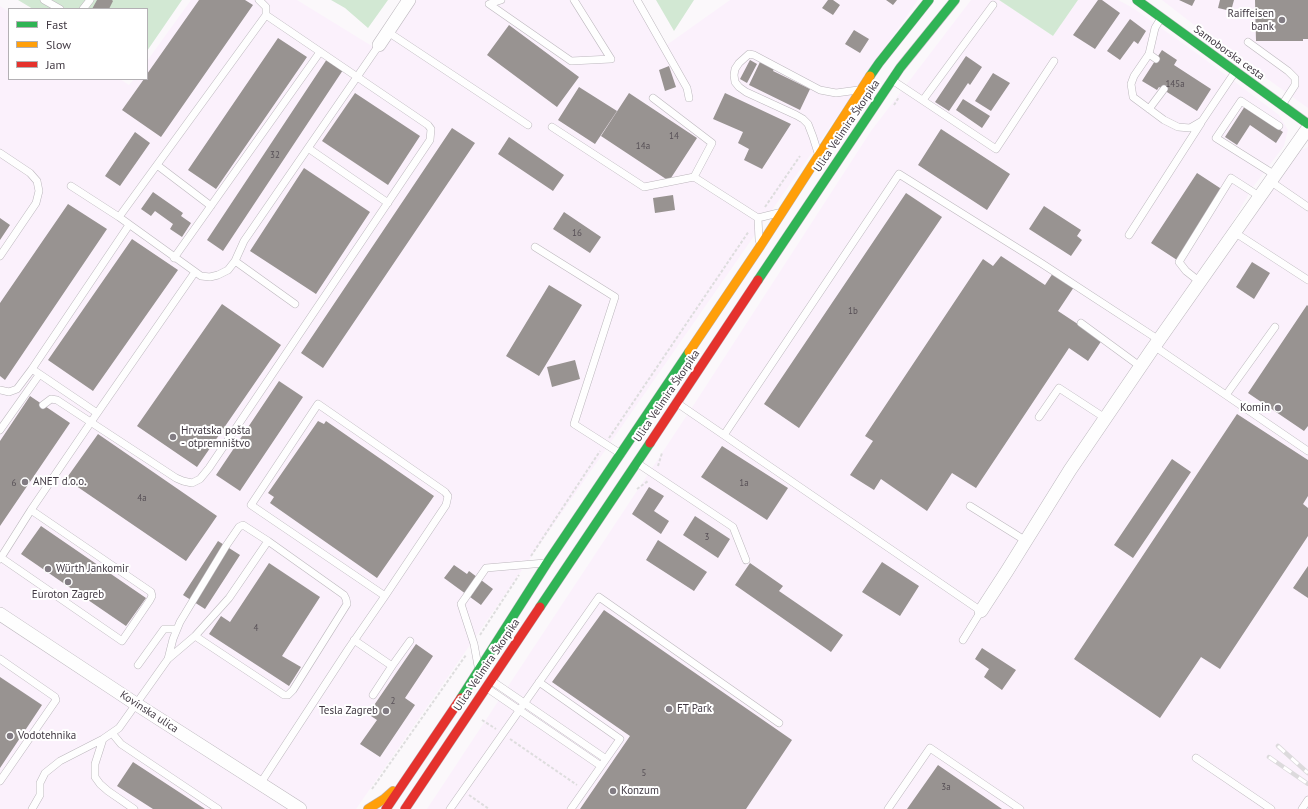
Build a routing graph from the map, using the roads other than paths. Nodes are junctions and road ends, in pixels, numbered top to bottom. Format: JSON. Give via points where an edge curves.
{"nodes":[{"id":1,"x":44,"y":0,"type":"edge"},
{"id":2,"x":90,"y":0,"type":"edge"},
{"id":3,"x":259,"y":0,"type":"edge"},
{"id":4,"x":409,"y":0,"type":"edge"},
{"id":5,"x":501,"y":0,"type":"edge"},
{"id":6,"x":574,"y":0,"type":"edge"},
{"id":7,"x":637,"y":0,"type":"edge"},
{"id":8,"x":929,"y":0,"type":"edge"},
{"id":9,"x":955,"y":0,"type":"edge"},
{"id":10,"x":1137,"y":0,"type":"edge"},
{"id":11,"x":993,"y":5,"type":"dead end"},
{"id":12,"x":58,"y":8,"type":"edge"},
{"id":13,"x":84,"y":8,"type":"edge"},
{"id":14,"x":266,"y":15,"type":"junction"},
{"id":15,"x":1161,"y":18,"type":"junction"},
{"id":16,"x":388,"y":32,"type":"junction"},
{"id":17,"x":1248,"y":42,"type":"dead end"},
{"id":18,"x":379,"y":45,"type":"joint"},
{"id":19,"x":320,"y":52,"type":"junction"},
{"id":20,"x":1149,"y":54,"type":"junction"},
{"id":21,"x":1156,"y":59,"type":"dead end"},
{"id":22,"x":1054,"y":61,"type":"dead end"},
{"id":23,"x":1235,"y":72,"type":"junction"},
{"id":24,"x":356,"y":77,"type":"junction"},
{"id":25,"x":892,"y":80,"type":"junction"},
{"id":26,"x":862,"y":90,"type":"junction"},
{"id":27,"x":1164,"y":90,"type":"dead end"},
{"id":28,"x":653,"y":98,"type":"dead end"},
{"id":29,"x":689,"y":98,"type":"dead end"},
{"id":30,"x":923,"y":100,"type":"junction"},
{"id":31,"x":1282,"y":105,"type":"junction"},
{"id":32,"x":1149,"y":109,"type":"junction"},
{"id":33,"x":1204,"y":118,"type":"junction"},
{"id":34,"x":1308,"y":124,"type":"edge"},
{"id":35,"x":528,"y":126,"type":"dead end"},
{"id":36,"x":1279,"y":126,"type":"dead end"},
{"id":37,"x":552,"y":127,"type":"dead end"},
{"id":38,"x":1308,"y":128,"type":"edge"},
{"id":39,"x":308,"y":148,"type":"junction"},
{"id":40,"x":0,"y":153,"type":"edge"},
{"id":41,"x":819,"y":156,"type":"junction"},
{"id":42,"x":156,"y":165,"type":"junction"},
{"id":43,"x":694,"y":177,"type":"junction"},
{"id":44,"x":1272,"y":178,"type":"junction"},
{"id":45,"x":71,"y":186,"type":"dead end"},
{"id":46,"x":1259,"y":196,"type":"junction"},
{"id":47,"x":388,"y":203,"type":"junction"},
{"id":48,"x":211,"y":206,"type":"junction"},
{"id":49,"x":1308,"y":207,"type":"edge"},
{"id":50,"x":782,"y":212,"type":"junction"},
{"id":51,"x":119,"y":217,"type":"junction"},
{"id":52,"x":758,"y":218,"type":"junction"},
{"id":53,"x":129,"y":225,"type":"junction"},
{"id":54,"x":1234,"y":232,"type":"junction"},
{"id":55,"x":1129,"y":235,"type":"dead end"},
{"id":56,"x":535,"y":247,"type":"dead end"},
{"id":57,"x":759,"y":248,"type":"junction"},
{"id":58,"x":0,"y":256,"type":"edge"},
{"id":59,"x":174,"y":258,"type":"junction"},
{"id":60,"x":235,"y":261,"type":"junction"},
{"id":61,"x":195,"y":272,"type":"junction"},
{"id":62,"x":1308,"y":280,"type":"edge"},
{"id":63,"x":1200,"y":282,"type":"junction"},
{"id":64,"x":296,"y":304,"type":"dead end"},
{"id":65,"x":1081,"y":323,"type":"dead end"},
{"id":66,"x":1275,"y":327,"type":"dead end"},
{"id":67,"x":1157,"y":343,"type":"junction"},
{"id":68,"x":1141,"y":367,"type":"junction"},
{"id":69,"x":32,"y":369,"type":"junction"},
{"id":70,"x":39,"y":375,"type":"junction"},
{"id":71,"x":0,"y":390,"type":"edge"},
{"id":72,"x":1226,"y":395,"type":"junction"},
{"id":73,"x":677,"y":403,"type":"junction"},
{"id":74,"x":43,"y":405,"type":"dead end"},
{"id":75,"x":97,"y":413,"type":"junction"},
{"id":76,"x":1039,"y":417,"type":"dead end"},
{"id":77,"x":1105,"y":418,"type":"junction"},
{"id":78,"x":91,"y":422,"type":"junction"},
{"id":79,"x":0,"y":430,"type":"edge"},
{"id":80,"x":724,"y":435,"type":"junction"},
{"id":81,"x":1308,"y":451,"type":"edge"},
{"id":82,"x":621,"y":454,"type":"junction"},
{"id":83,"x":637,"y":463,"type":"junction"},
{"id":84,"x":970,"y":506,"type":"dead end"},
{"id":85,"x":31,"y":510,"type":"junction"},
{"id":86,"x":268,"y":541,"type":"junction"},
{"id":87,"x":1026,"y":541,"type":"junction"},
{"id":88,"x":0,"y":558,"type":"edge"},
{"id":89,"x":746,"y":560,"type":"dead end"},
{"id":90,"x":548,"y":563,"type":"junction"},
{"id":91,"x":385,"y":596,"type":"junction"},
{"id":92,"x":981,"y":611,"type":"junction"},
{"id":93,"x":0,"y":614,"type":"edge"},
{"id":94,"x":177,"y":629,"type":"junction"},
{"id":95,"x":195,"y":636,"type":"junction"},
{"id":96,"x":354,"y":640,"type":"junction"},
{"id":97,"x":963,"y":640,"type":"dead end"},
{"id":98,"x":410,"y":641,"type":"dead end"},
{"id":99,"x":0,"y":659,"type":"edge"},
{"id":100,"x":168,"y":659,"type":"junction"},
{"id":101,"x":138,"y":666,"type":"dead end"},
{"id":102,"x":392,"y":666,"type":"junction"},
{"id":103,"x":479,"y":671,"type":"junction"},
{"id":104,"x":539,"y":682,"type":"junction"},
{"id":105,"x":489,"y":684,"type":"junction"},
{"id":106,"x":373,"y":695,"type":"dead end"},
{"id":107,"x":525,"y":702,"type":"junction"},
{"id":108,"x":136,"y":704,"type":"junction"},
{"id":109,"x":520,"y":710,"type":"junction"},
{"id":110,"x":779,"y":724,"type":"dead end"},
{"id":111,"x":112,"y":733,"type":"junction"},
{"id":112,"x":103,"y":739,"type":"junction"},
{"id":113,"x":1196,"y":758,"type":"dead end"},
{"id":114,"x":606,"y":759,"type":"junction"},
{"id":115,"x":601,"y":766,"type":"junction"},
{"id":116,"x":0,"y":781,"type":"edge"},
{"id":117,"x":405,"y":782,"type":"junction"},
{"id":118,"x":260,"y":784,"type":"junction"},
{"id":119,"x":1308,"y":800,"type":"edge"},
{"id":120,"x":32,"y":809,"type":"edge"},
{"id":121,"x":134,"y":809,"type":"edge"},
{"id":122,"x":218,"y":809,"type":"edge"},
{"id":123,"x":300,"y":809,"type":"edge"},
{"id":124,"x":368,"y":809,"type":"edge"},
{"id":125,"x":386,"y":809,"type":"edge"},
{"id":126,"x":405,"y":809,"type":"edge"},
{"id":127,"x":450,"y":809,"type":"edge"},
{"id":128,"x":571,"y":809,"type":"edge"},
{"id":129,"x":888,"y":809,"type":"edge"},
{"id":130,"x":1020,"y":809,"type":"edge"},
{"id":131,"x":1271,"y":809,"type":"edge"},
{"id":132,"x":1302,"y":809,"type":"edge"}],
"edges":[{"from":1,"to":12,"type":"lane"},
{"from":2,"to":13,"type":"lane"},
{"from":3,"to":14,"type":"lane","via":[[266,7]]},
{"from":4,"to":16,"type":"street"},
{"from":5,"to":6,"type":"lane","via":[[489,4],[571,61],[611,59]]},
{"from":7,"to":29,"type":"lane","via":[[687,88]]},
{"from":8,"to":26,"type":"main road","name":"Ulica Velimira Škorpika","via":[[879,63]]},
{"from":9,"to":25,"type":"main road","name":"Ulica Velimira Škorpika"},
{"from":10,"to":15,"type":"main road","name":"Samoborska cesta"},
{"from":11,"to":30,"type":"lane"},
{"from":14,"to":19,"type":"lane"},
{"from":14,"to":42,"type":"lane"},
{"from":15,"to":20,"type":"lane","via":[[1155,28]]},
{"from":15,"to":23,"type":"main road","name":"Samoborska cesta"},
{"from":16,"to":18,"type":"street"},
{"from":16,"to":35,"type":"lane"},
{"from":17,"to":31,"type":"lane","via":[[1295,78],[1295,85]]},
{"from":18,"to":24,"type":"lane"},
{"from":19,"to":24,"type":"lane"},
{"from":19,"to":48,"type":"lane"},
{"from":20,"to":21,"type":"lane"},
{"from":20,"to":32,"type":"lane","via":[[1131,84],[1133,97]]},
{"from":22,"to":30,"type":"lane","via":[[996,149]]},
{"from":23,"to":31,"type":"main road","name":"Samoborska cesta"},
{"from":23,"to":33,"type":"lane"},
{"from":24,"to":39,"type":"lane"},
{"from":24,"to":47,"type":"lane","via":[[431,129],[430,140]]},
{"from":25,"to":30,"type":"lane"},
{"from":25,"to":73,"type":"main road","name":"Ulica Velimira Škorpika"},
{"from":26,"to":41,"type":"main road","name":"Ulica Velimira Škorpika"},
{"from":26,"to":41,"type":"lane","via":[[836,93],[820,90],[749,54],[735,69],[735,82],[739,87],[796,115],[808,124]]},
{"from":27,"to":32,"type":"lane"},
{"from":28,"to":43,"type":"lane","via":[[712,143]]},
{"from":31,"to":34,"type":"main road","name":"Samoborska cesta"},
{"from":32,"to":33,"type":"lane","via":[[1178,128],[1190,128],[1202,122]]},
{"from":33,"to":55,"type":"lane"},
{"from":36,"to":44,"type":"lane","via":[[1241,101],[1216,138]]},
{"from":37,"to":43,"type":"lane","via":[[644,187]]},
{"from":38,"to":44,"type":"street"},
{"from":39,"to":47,"type":"lane"},
{"from":39,"to":60,"type":"lane","via":[[244,241]]},
{"from":40,"to":58,"type":"lane","via":[[30,173],[37,181],[39,191],[36,203]]},
{"from":41,"to":50,"type":"main road","name":"Ulica Velimira Škorpika"},
{"from":42,"to":48,"type":"lane"},
{"from":42,"to":51,"type":"lane"},
{"from":43,"to":52,"type":"lane"},
{"from":44,"to":46,"type":"street"},
{"from":44,"to":49,"type":"lane"},
{"from":45,"to":51,"type":"lane"},
{"from":46,"to":54,"type":"street"},
{"from":46,"to":63,"type":"lane","via":[[1231,178],[1179,262]]},
{"from":47,"to":78,"type":"lane","via":[[214,462],[200,479],[192,482],[176,478]]},
{"from":48,"to":59,"type":"lane"},
{"from":50,"to":52,"type":"lane"},
{"from":50,"to":57,"type":"main road","name":"Ulica Velimira Škorpika"},
{"from":51,"to":53,"type":"lane"},
{"from":52,"to":57,"type":"lane"},
{"from":53,"to":59,"type":"lane"},
{"from":53,"to":69,"type":"lane"},
{"from":54,"to":62,"type":"lane"},
{"from":54,"to":63,"type":"street"},
{"from":56,"to":82,"type":"lane","via":[[614,297],[574,424]]},
{"from":57,"to":82,"type":"main road","name":"Ulica Velimira Škorpika"},
{"from":59,"to":61,"type":"lane"},
{"from":60,"to":61,"type":"lane","via":[[228,270],[218,275],[201,276]]},
{"from":60,"to":64,"type":"lane"},
{"from":61,"to":75,"type":"lane"},
{"from":63,"to":67,"type":"street"},
{"from":65,"to":68,"type":"lane"},
{"from":66,"to":72,"type":"lane"},
{"from":67,"to":68,"type":"street"},
{"from":67,"to":72,"type":"lane"},
{"from":67,"to":80,"type":"lane","via":[[1041,263],[899,174]]},
{"from":68,"to":77,"type":"street"},
{"from":69,"to":70,"type":"lane"},
{"from":69,"to":71,"type":"lane","via":[[17,389],[9,392]]},
{"from":70,"to":75,"type":"lane"},
{"from":70,"to":79,"type":"lane"},
{"from":72,"to":81,"type":"lane"},
{"from":73,"to":80,"type":"lane"},
{"from":73,"to":83,"type":"main road","name":"Ulica Velimira Škorpika"},
{"from":74,"to":78,"type":"lane","via":[[51,399],[58,400]]},
{"from":75,"to":78,"type":"lane"},
{"from":76,"to":77,"type":"lane","via":[[1060,388]]},
{"from":77,"to":87,"type":"street"},
{"from":78,"to":85,"type":"lane"},
{"from":80,"to":92,"type":"lane"},
{"from":82,"to":90,"type":"main road","name":"Ulica Velimira Škorpika"},
{"from":83,"to":89,"type":"lane","via":[[733,527]]},
{"from":83,"to":105,"type":"main road","name":"Ulica Velimira Škorpika"},
{"from":84,"to":87,"type":"lane"},
{"from":85,"to":88,"type":"lane"},
{"from":85,"to":88,"type":"lane","via":[[148,589],[152,596],[150,600],[122,641]]},
{"from":86,"to":94,"type":"lane","via":[[243,525],[239,527]]},
{"from":86,"to":95,"type":"lane","via":[[229,598]]},
{"from":86,"to":95,"type":"lane","via":[[344,595],[347,604],[293,690],[284,695]]},
{"from":87,"to":92,"type":"street"},
{"from":90,"to":103,"type":"main road","name":"Ulica Velimira Škorpika"},
{"from":90,"to":103,"type":"lane","via":[[486,568],[461,604],[474,644]]},
{"from":91,"to":91,"type":"lane","via":[[446,505],[448,496],[318,404],[251,505]]},
{"from":91,"to":96,"type":"lane"},
{"from":92,"to":97,"type":"lane"},
{"from":93,"to":108,"type":"street","name":"Kovinska ulica"},
{"from":94,"to":100,"type":"lane"},
{"from":94,"to":101,"type":"lane","via":[[164,629]]},
{"from":95,"to":100,"type":"lane"},
{"from":96,"to":102,"type":"lane"},
{"from":96,"to":118,"type":"lane"},
{"from":98,"to":102,"type":"lane"},
{"from":99,"to":116,"type":"lane","via":[[56,700]]},
{"from":100,"to":108,"type":"lane"},
{"from":102,"to":106,"type":"lane"},
{"from":103,"to":117,"type":"main road","name":"Ulica Velimira Škorpika"},
{"from":104,"to":107,"type":"lane"},
{"from":104,"to":110,"type":"lane","via":[[599,597]]},
{"from":104,"to":114,"type":"lane","via":[[620,739]]},
{"from":105,"to":107,"type":"lane"},
{"from":105,"to":109,"type":"lane"},
{"from":105,"to":126,"type":"main road","name":"Ulica Velimira Škorpika"},
{"from":107,"to":109,"type":"lane"},
{"from":107,"to":114,"type":"lane"},
{"from":108,"to":111,"type":"lane","via":[[119,728]]},
{"from":108,"to":118,"type":"street","name":"Kovinska ulica"},
{"from":109,"to":115,"type":"lane"},
{"from":109,"to":127,"type":"lane"},
{"from":111,"to":112,"type":"lane"},
{"from":111,"to":122,"type":"lane","via":[[121,744]]},
{"from":112,"to":120,"type":"lane","via":[[60,761],[45,773],[40,783],[40,795]]},
{"from":112,"to":121,"type":"lane","via":[[95,764],[95,778],[108,791]]},
{"from":113,"to":131,"type":"lane"},
{"from":114,"to":115,"type":"lane"},
{"from":115,"to":128,"type":"lane"},
{"from":117,"to":124,"type":"main road"},
{"from":117,"to":125,"type":"main road","name":"Ulica Velimira Škorpika"},
{"from":118,"to":123,"type":"street","name":"Kovinska ulica"},
{"from":119,"to":132,"type":"lane"},
{"from":129,"to":130,"type":"lane","via":[[930,748]]}]}
